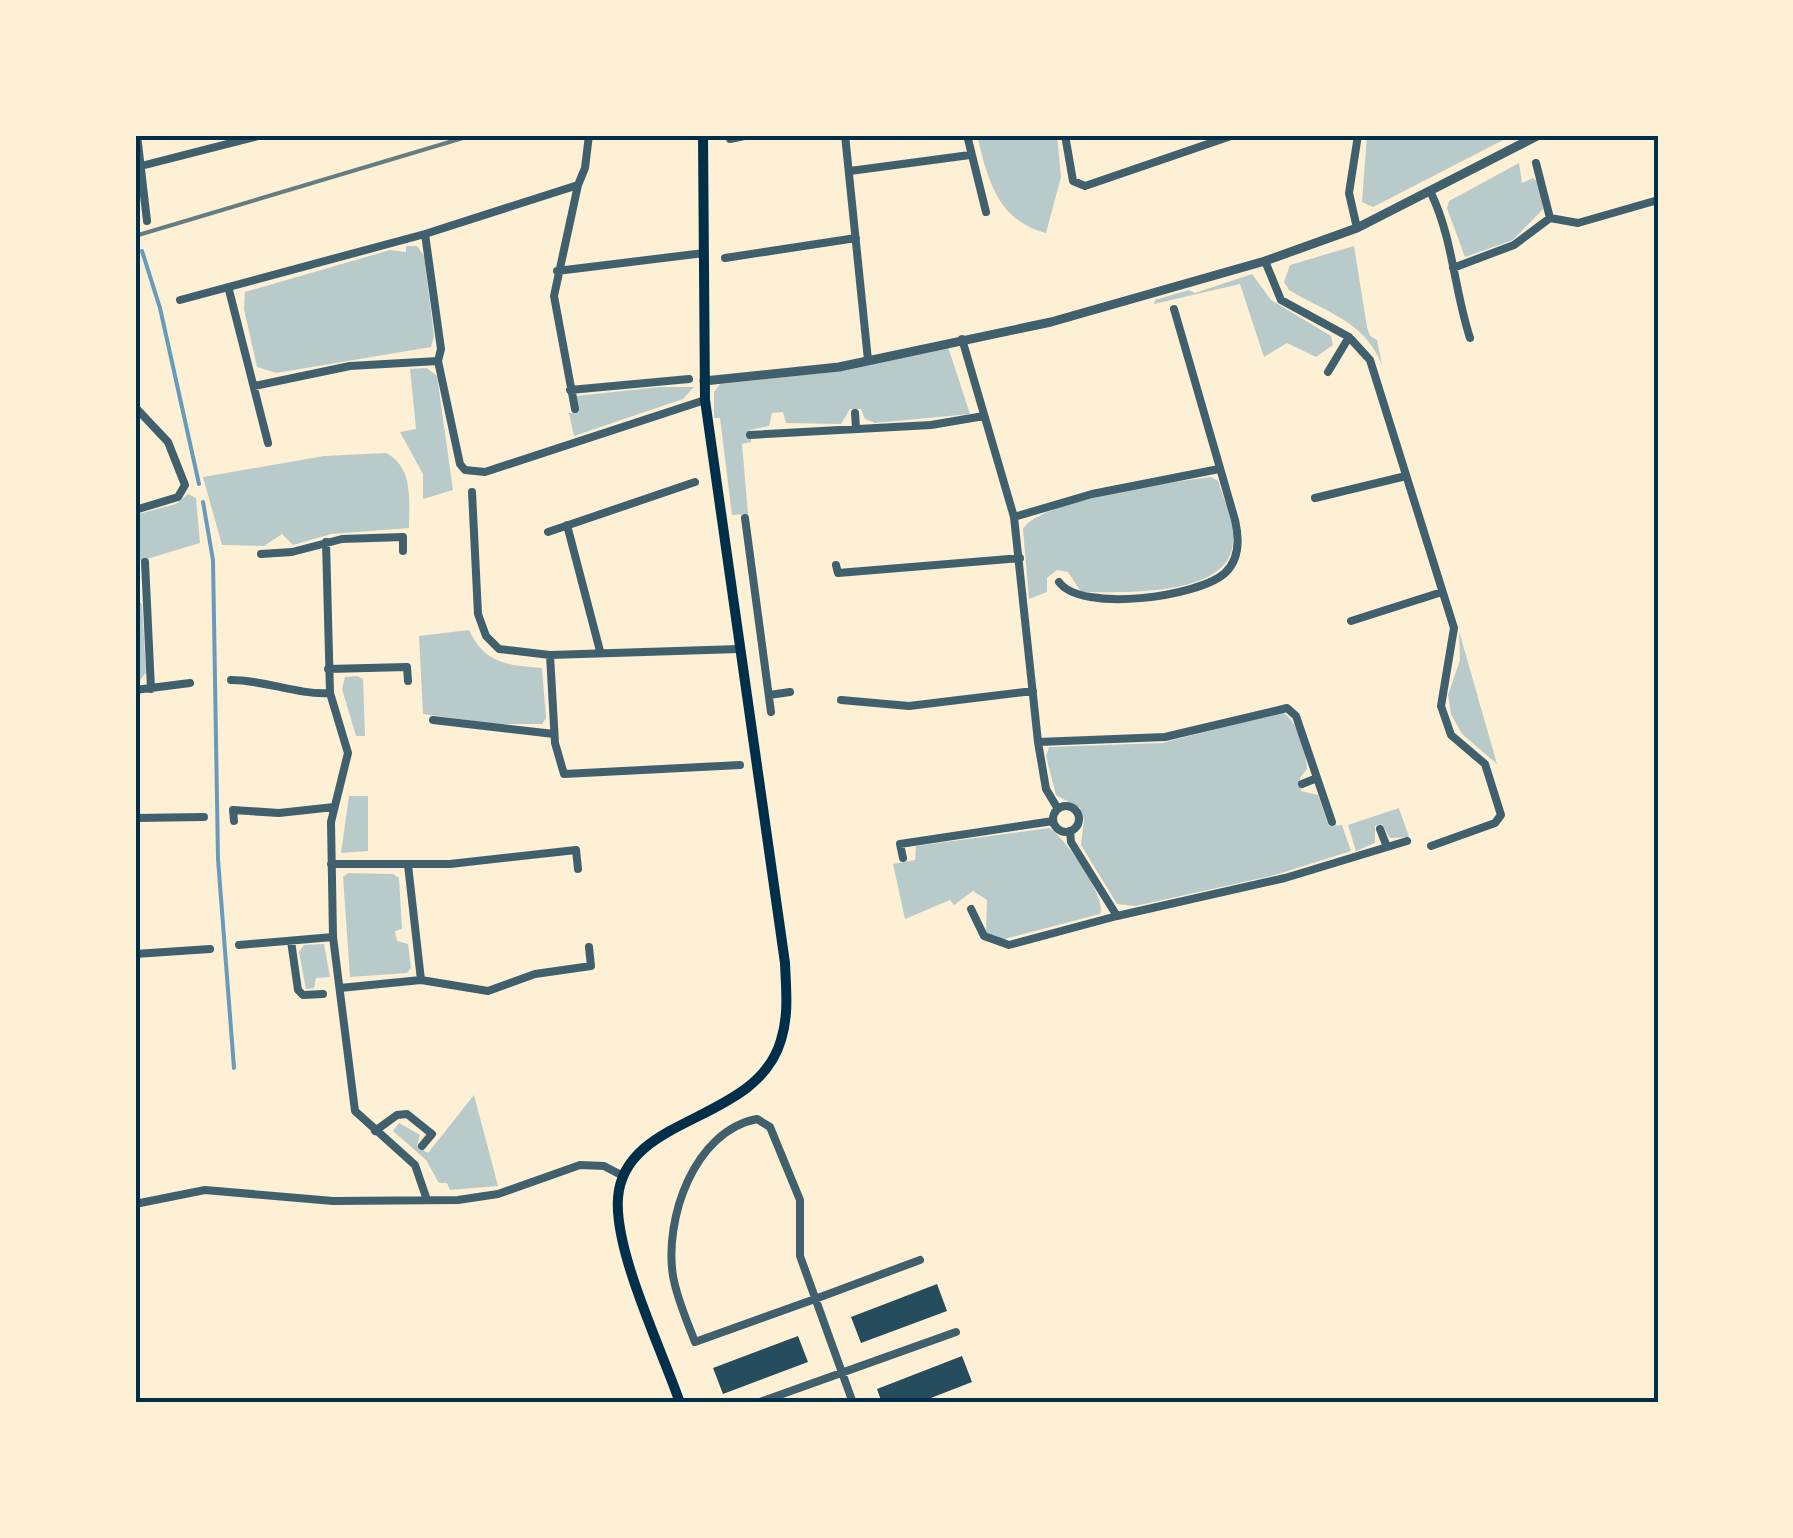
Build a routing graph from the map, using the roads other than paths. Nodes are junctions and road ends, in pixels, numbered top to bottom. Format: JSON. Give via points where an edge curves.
{"nodes":[{"id":1,"x":137,"y":135,"type":"edge"},
{"id":2,"x":262,"y":135,"type":"edge"},
{"id":3,"x":588,"y":135,"type":"edge"},
{"id":4,"x":703,"y":135,"type":"edge"},
{"id":5,"x":749,"y":135,"type":"edge"},
{"id":6,"x":845,"y":135,"type":"edge"},
{"id":7,"x":967,"y":135,"type":"edge"},
{"id":8,"x":1065,"y":135,"type":"edge"},
{"id":9,"x":1234,"y":135,"type":"edge"},
{"id":10,"x":1358,"y":135,"type":"edge"},
{"id":11,"x":1539,"y":135,"type":"edge"},
{"id":12,"x":243,"y":137,"type":"edge"},
{"id":13,"x":730,"y":139,"type":"dead end"},
{"id":14,"x":970,"y":155,"type":"junction"},
{"id":15,"x":1536,"y":163,"type":"dead end"},
{"id":16,"x":141,"y":166,"type":"junction"},
{"id":17,"x":850,"y":171,"type":"junction"},
{"id":18,"x":578,"y":185,"type":"junction"},
{"id":19,"x":1432,"y":193,"type":"junction"},
{"id":20,"x":1658,"y":200,"type":"edge"},
{"id":21,"x":986,"y":212,"type":"dead end"},
{"id":22,"x":1550,"y":218,"type":"junction"},
{"id":23,"x":147,"y":220,"type":"dead end"},
{"id":24,"x":1355,"y":224,"type":"junction"},
{"id":25,"x":425,"y":234,"type":"junction"},
{"id":26,"x":856,"y":238,"type":"junction"},
{"id":27,"x":704,"y":253,"type":"junction"},
{"id":28,"x":725,"y":258,"type":"dead end"},
{"id":29,"x":1265,"y":261,"type":"junction"},
{"id":30,"x":1454,"y":268,"type":"junction"},
{"id":31,"x":557,"y":270,"type":"junction"},
{"id":32,"x":229,"y":290,"type":"junction"},
{"id":33,"x":180,"y":300,"type":"dead end"},
{"id":34,"x":1174,"y":309,"type":"dead end"},
{"id":35,"x":1349,"y":337,"type":"junction"},
{"id":36,"x":1470,"y":338,"type":"dead end"},
{"id":37,"x":962,"y":339,"type":"junction"},
{"id":38,"x":868,"y":360,"type":"junction"},
{"id":39,"x":438,"y":361,"type":"junction"},
{"id":40,"x":1328,"y":372,"type":"dead end"},
{"id":41,"x":689,"y":379,"type":"dead end"},
{"id":42,"x":704,"y":381,"type":"junction"},
{"id":43,"x":254,"y":386,"type":"junction"},
{"id":44,"x":570,"y":390,"type":"junction"},
{"id":45,"x":705,"y":400,"type":"junction"},
{"id":46,"x":135,"y":407,"type":"edge"},
{"id":47,"x":575,"y":409,"type":"dead end"},
{"id":48,"x":855,"y":413,"type":"dead end"},
{"id":49,"x":777,"y":416,"type":"dead end"},
{"id":50,"x":984,"y":416,"type":"junction"},
{"id":51,"x":856,"y":428,"type":"junction"},
{"id":52,"x":778,"y":431,"type":"junction"},
{"id":53,"x":750,"y":435,"type":"dead end"},
{"id":54,"x":268,"y":443,"type":"dead end"},
{"id":55,"x":1220,"y":469,"type":"junction"},
{"id":56,"x":1406,"y":476,"type":"junction"},
{"id":57,"x":696,"y":482,"type":"dead end"},
{"id":58,"x":472,"y":492,"type":"dead end"},
{"id":59,"x":1315,"y":498,"type":"dead end"},
{"id":60,"x":135,"y":510,"type":"edge"},
{"id":61,"x":1014,"y":517,"type":"junction"},
{"id":62,"x":745,"y":518,"type":"dead end"},
{"id":63,"x":567,"y":525,"type":"junction"},
{"id":64,"x":548,"y":532,"type":"dead end"},
{"id":65,"x":748,"y":538,"type":"junction"},
{"id":66,"x":278,"y":540,"type":"dead end"},
{"id":67,"x":724,"y":541,"type":"junction"},
{"id":68,"x":326,"y":542,"type":"junction"},
{"id":69,"x":403,"y":551,"type":"dead end"},
{"id":70,"x":261,"y":554,"type":"dead end"},
{"id":71,"x":278,"y":554,"type":"junction"},
{"id":72,"x":1020,"y":558,"type":"junction"},
{"id":73,"x":145,"y":562,"type":"dead end"},
{"id":74,"x":836,"y":565,"type":"dead end"},
{"id":75,"x":1059,"y":582,"type":"dead end"},
{"id":76,"x":135,"y":592,"type":"edge"},
{"id":77,"x":147,"y":592,"type":"junction"},
{"id":78,"x":1442,"y":592,"type":"junction"},
{"id":79,"x":1351,"y":621,"type":"dead end"},
{"id":80,"x":739,"y":648,"type":"junction"},
{"id":81,"x":600,"y":651,"type":"junction"},
{"id":82,"x":550,"y":655,"type":"junction"},
{"id":83,"x":328,"y":669,"type":"junction"},
{"id":84,"x":232,"y":680,"type":"dead end"},
{"id":85,"x":408,"y":681,"type":"dead end"},
{"id":86,"x":190,"y":683,"type":"dead end"},
{"id":87,"x":135,"y":690,"type":"edge"},
{"id":88,"x":152,"y":690,"type":"junction"},
{"id":89,"x":1033,"y":691,"type":"junction"},
{"id":90,"x":790,"y":692,"type":"dead end"},
{"id":91,"x":330,"y":693,"type":"junction"},
{"id":92,"x":768,"y":695,"type":"junction"},
{"id":93,"x":841,"y":700,"type":"dead end"},
{"id":94,"x":771,"y":712,"type":"dead end"},
{"id":95,"x":433,"y":720,"type":"dead end"},
{"id":96,"x":554,"y":734,"type":"junction"},
{"id":97,"x":1038,"y":742,"type":"junction"},
{"id":98,"x":740,"y":765,"type":"dead end"},
{"id":99,"x":1317,"y":778,"type":"junction"},
{"id":100,"x":1302,"y":784,"type":"dead end"},
{"id":101,"x":334,"y":807,"type":"junction"},
{"id":102,"x":1058,"y":809,"type":"junction"},
{"id":103,"x":204,"y":816,"type":"dead end"},
{"id":104,"x":135,"y":818,"type":"edge"},
{"id":105,"x":234,"y":821,"type":"dead end"},
{"id":106,"x":1053,"y":821,"type":"junction"},
{"id":107,"x":1332,"y":822,"type":"dead end"},
{"id":108,"x":1380,"y":829,"type":"dead end"},
{"id":109,"x":1070,"y":831,"type":"junction"},
{"id":110,"x":1407,"y":841,"type":"dead end"},
{"id":111,"x":1431,"y":846,"type":"dead end"},
{"id":112,"x":1386,"y":848,"type":"junction"},
{"id":113,"x":903,"y":858,"type":"dead end"},
{"id":114,"x":331,"y":864,"type":"junction"},
{"id":115,"x":408,"y":865,"type":"junction"},
{"id":116,"x":578,"y":869,"type":"dead end"},
{"id":117,"x":972,"y":909,"type":"dead end"},
{"id":118,"x":1116,"y":916,"type":"junction"},
{"id":119,"x":333,"y":936,"type":"junction"},
{"id":120,"x":291,"y":941,"type":"junction"},
{"id":121,"x":239,"y":945,"type":"dead end"},
{"id":122,"x":589,"y":948,"type":"dead end"},
{"id":123,"x":210,"y":949,"type":"dead end"},
{"id":124,"x":135,"y":954,"type":"edge"},
{"id":125,"x":420,"y":980,"type":"junction"},
{"id":126,"x":340,"y":988,"type":"junction"},
{"id":127,"x":324,"y":994,"type":"dead end"},
{"id":128,"x":375,"y":1131,"type":"junction"},
{"id":129,"x":422,"y":1146,"type":"dead end"},
{"id":130,"x":623,"y":1176,"type":"junction"},
{"id":131,"x":427,"y":1200,"type":"junction"},
{"id":132,"x":135,"y":1204,"type":"edge"},
{"id":133,"x":920,"y":1260,"type":"dead end"},
{"id":134,"x":814,"y":1299,"type":"junction"},
{"id":135,"x":956,"y":1332,"type":"dead end"},
{"id":136,"x":842,"y":1373,"type":"junction"},
{"id":137,"x":680,"y":1403,"type":"edge"},
{"id":138,"x":756,"y":1403,"type":"edge"},
{"id":139,"x":852,"y":1403,"type":"edge"}],
"edges":[{"from":1,"to":16,"type":"street"},
{"from":2,"to":12,"type":"street"},
{"from":3,"to":18,"type":"street"},
{"from":4,"to":27,"type":"main road"},
{"from":5,"to":13,"type":"street"},
{"from":6,"to":17,"type":"street"},
{"from":7,"to":14,"type":"street"},
{"from":8,"to":9,"type":"street","via":[[1074,181],[1085,186]]},
{"from":10,"to":24,"type":"street","via":[[1349,193]]},
{"from":11,"to":19,"type":"street"},
{"from":12,"to":16,"type":"street"},
{"from":14,"to":17,"type":"street"},
{"from":14,"to":21,"type":"street"},
{"from":15,"to":22,"type":"street"},
{"from":16,"to":23,"type":"street"},
{"from":17,"to":26,"type":"street"},
{"from":18,"to":25,"type":"street"},
{"from":18,"to":31,"type":"street"},
{"from":19,"to":24,"type":"street"},
{"from":19,"to":30,"type":"street"},
{"from":20,"to":22,"type":"street","via":[[1583,222]]},
{"from":22,"to":30,"type":"street","via":[[1514,245]]},
{"from":24,"to":29,"type":"street"},
{"from":25,"to":32,"type":"street"},
{"from":25,"to":39,"type":"street","via":[[442,349]]},
{"from":26,"to":28,"type":"street"},
{"from":26,"to":38,"type":"street"},
{"from":27,"to":31,"type":"street"},
{"from":27,"to":42,"type":"main road"},
{"from":29,"to":35,"type":"street","via":[[1281,300]]},
{"from":29,"to":37,"type":"street","via":[[1075,316]]},
{"from":30,"to":36,"type":"street"},
{"from":31,"to":44,"type":"street","via":[[554,313]]},
{"from":32,"to":33,"type":"street"},
{"from":32,"to":43,"type":"street"},
{"from":34,"to":55,"type":"street"},
{"from":35,"to":40,"type":"street"},
{"from":35,"to":56,"type":"street","via":[[1370,360]]},
{"from":37,"to":38,"type":"street"},
{"from":37,"to":50,"type":"street"},
{"from":38,"to":42,"type":"street"},
{"from":39,"to":43,"type":"street","via":[[350,366]]},
{"from":39,"to":45,"type":"street","via":[[456,455],[474,472]]},
{"from":41,"to":44,"type":"street"},
{"from":42,"to":45,"type":"main road"},
{"from":43,"to":54,"type":"street"},
{"from":44,"to":47,"type":"street"},
{"from":45,"to":67,"type":"main road"},
{"from":46,"to":60,"type":"street","via":[[168,442],[185,485],[178,497]]},
{"from":48,"to":51,"type":"street"},
{"from":49,"to":52,"type":"street"},
{"from":50,"to":51,"type":"street"},
{"from":50,"to":61,"type":"street"},
{"from":51,"to":52,"type":"street"},
{"from":52,"to":53,"type":"street"},
{"from":55,"to":61,"type":"street"},
{"from":55,"to":75,"type":"street","via":[[1238,532],[1225,573],[1186,590],[1136,599],[1074,595]]},
{"from":56,"to":59,"type":"street"},
{"from":56,"to":78,"type":"street"},
{"from":57,"to":63,"type":"street"},
{"from":58,"to":82,"type":"street","via":[[478,614],[486,636],[510,652]]},
{"from":61,"to":72,"type":"street"},
{"from":62,"to":65,"type":"street"},
{"from":63,"to":64,"type":"street"},
{"from":63,"to":81,"type":"street"},
{"from":65,"to":67,"type":"street"},
{"from":65,"to":92,"type":"street"},
{"from":66,"to":71,"type":"street"},
{"from":67,"to":80,"type":"main road"},
{"from":68,"to":69,"type":"street","via":[[403,537]]},
{"from":68,"to":71,"type":"street"},
{"from":68,"to":83,"type":"street"},
{"from":70,"to":71,"type":"street"},
{"from":72,"to":74,"type":"street","via":[[847,572]]},
{"from":72,"to":89,"type":"street"},
{"from":73,"to":77,"type":"street"},
{"from":76,"to":77,"type":"street"},
{"from":77,"to":88,"type":"street"},
{"from":78,"to":79,"type":"street"},
{"from":78,"to":111,"type":"street","via":[[1454,642],[1441,706],[1451,735],[1486,764],[1501,808],[1494,823]]},
{"from":80,"to":81,"type":"street"},
{"from":80,"to":130,"type":"main road","via":[[786,964],[784,1028],[758,1080],[650,1142]]},
{"from":81,"to":82,"type":"street"},
{"from":82,"to":96,"type":"street"},
{"from":83,"to":85,"type":"street","via":[[407,667]]},
{"from":83,"to":91,"type":"street"},
{"from":84,"to":91,"type":"street"},
{"from":86,"to":88,"type":"street"},
{"from":87,"to":88,"type":"street"},
{"from":89,"to":93,"type":"street","via":[[876,709]]},
{"from":89,"to":97,"type":"street"},
{"from":90,"to":92,"type":"street"},
{"from":91,"to":101,"type":"street","via":[[348,753]]},
{"from":92,"to":94,"type":"street"},
{"from":95,"to":96,"type":"street"},
{"from":96,"to":98,"type":"street","via":[[558,762],[571,777]]},
{"from":97,"to":99,"type":"street","via":[[1165,737],[1280,707],[1296,716]]},
{"from":97,"to":102,"type":"street","via":[[1046,788]]},
{"from":99,"to":100,"type":"street"},
{"from":99,"to":107,"type":"street"},
{"from":101,"to":105,"type":"street","via":[[233,810]]},
{"from":101,"to":114,"type":"street"},
{"from":102,"to":106,"type":"street"},
{"from":102,"to":109,"type":"street","via":[[1077,813]]},
{"from":103,"to":104,"type":"street"},
{"from":106,"to":109,"type":"street"},
{"from":106,"to":113,"type":"street","via":[[900,844]]},
{"from":108,"to":112,"type":"street"},
{"from":109,"to":118,"type":"street","via":[[1070,842]]},
{"from":110,"to":112,"type":"street"},
{"from":112,"to":118,"type":"street"},
{"from":114,"to":115,"type":"street"},
{"from":114,"to":119,"type":"street"},
{"from":115,"to":116,"type":"street","via":[[576,850]]},
{"from":115,"to":125,"type":"street"},
{"from":117,"to":118,"type":"street","via":[[984,936],[1004,944]]},
{"from":119,"to":120,"type":"street"},
{"from":119,"to":126,"type":"street"},
{"from":120,"to":121,"type":"street"},
{"from":120,"to":127,"type":"street","via":[[298,990]]},
{"from":122,"to":125,"type":"street","via":[[591,966],[488,991]]},
{"from":123,"to":124,"type":"street"},
{"from":125,"to":126,"type":"street"},
{"from":126,"to":128,"type":"street","via":[[355,1111]]},
{"from":128,"to":129,"type":"street","via":[[407,1114],[432,1134]]},
{"from":128,"to":131,"type":"street","via":[[414,1165]]},
{"from":130,"to":131,"type":"street","via":[[580,1165],[498,1194]]},
{"from":130,"to":137,"type":"main road","via":[[620,1225]]},
{"from":131,"to":132,"type":"street","via":[[315,1200],[205,1190]]},
{"from":133,"to":134,"type":"street"},
{"from":134,"to":134,"type":"street","via":[[695,1342],[673,1274],[678,1207],[704,1155],[748,1121],[770,1127],[800,1200],[800,1256]]},
{"from":134,"to":136,"type":"street"},
{"from":135,"to":136,"type":"street"},
{"from":136,"to":138,"type":"street"},
{"from":136,"to":139,"type":"street"}]}
